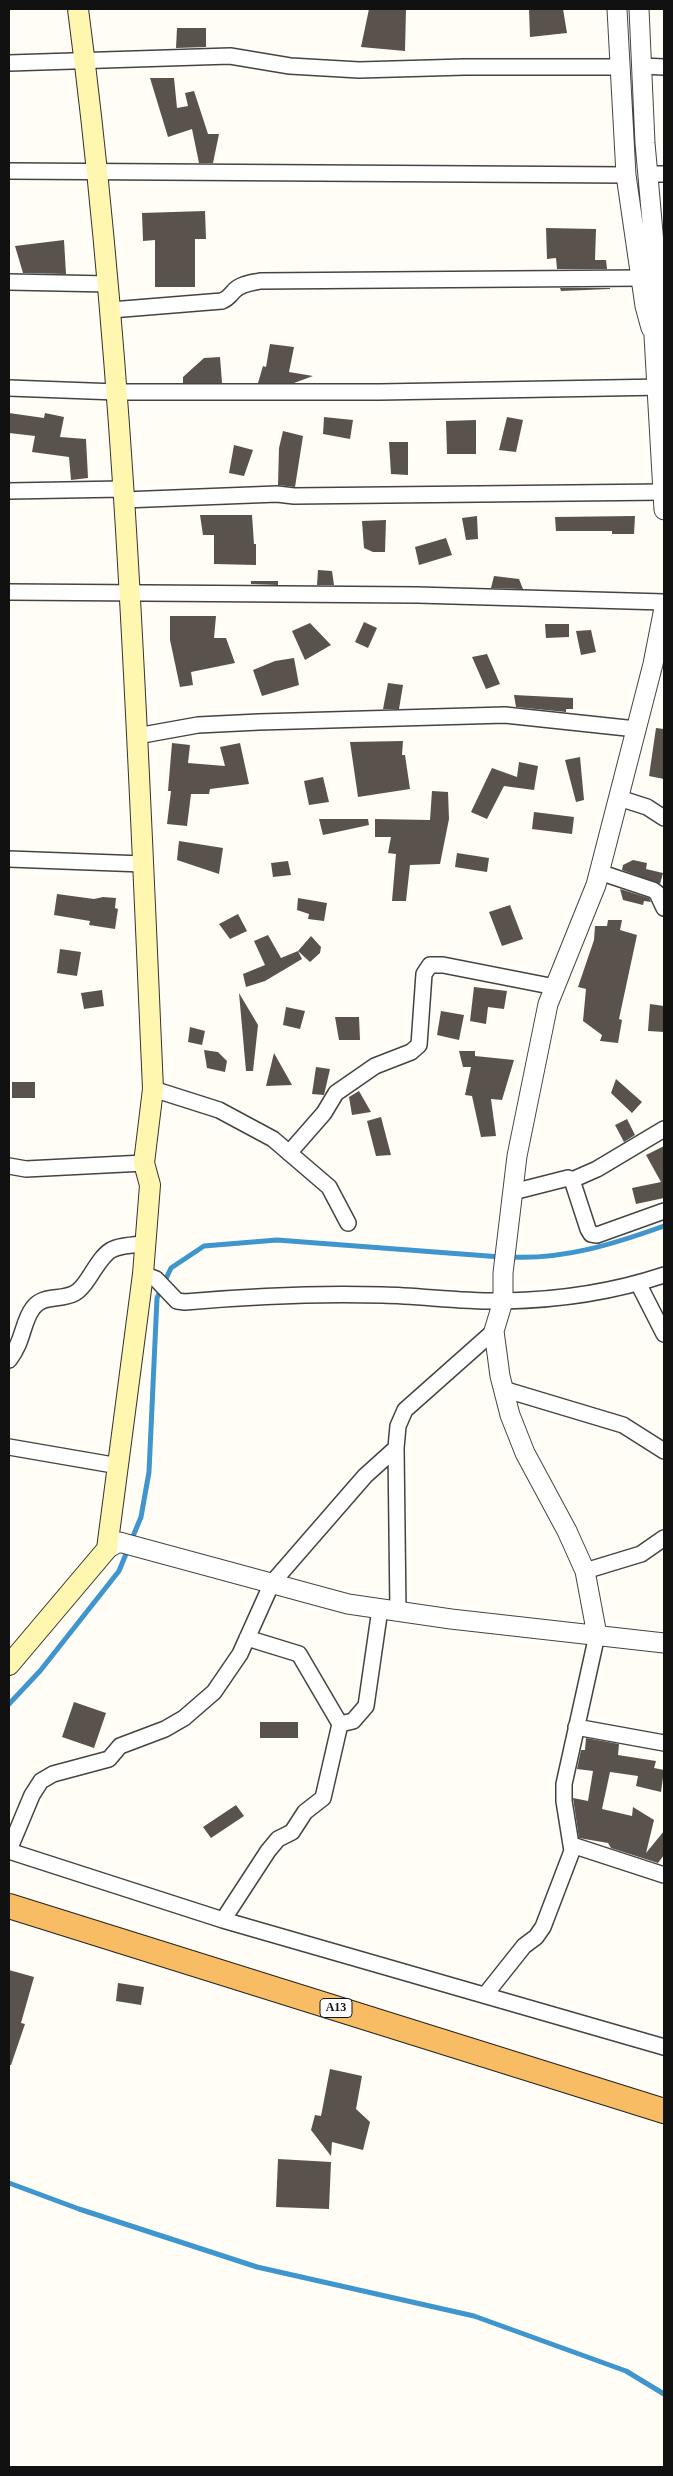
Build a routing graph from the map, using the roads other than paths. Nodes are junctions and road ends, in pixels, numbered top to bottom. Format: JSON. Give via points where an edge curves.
{"nodes":[{"id":1,"x":78,"y":9,"type":"edge"},
{"id":2,"x":617,"y":9,"type":"edge"},
{"id":3,"x":639,"y":9,"type":"edge"},
{"id":4,"x":85,"y":60,"type":"junction"},
{"id":5,"x":9,"y":63,"type":"edge"},
{"id":6,"x":641,"y":66,"type":"junction"},
{"id":7,"x":620,"y":67,"type":"junction"},
{"id":8,"x":664,"y":67,"type":"edge"},
{"id":9,"x":9,"y":171,"type":"edge"},
{"id":10,"x":98,"y":172,"type":"junction"},
{"id":11,"x":656,"y":174,"type":"edge"},
{"id":12,"x":626,"y":175,"type":"junction"},
{"id":13,"x":654,"y":278,"type":"edge"},
{"id":14,"x":9,"y":282,"type":"edge"},
{"id":15,"x":109,"y":284,"type":"junction"},
{"id":16,"x":111,"y":310,"type":"junction"},
{"id":17,"x":661,"y":387,"type":"edge"},
{"id":18,"x":9,"y":388,"type":"edge"},
{"id":19,"x":117,"y":392,"type":"junction"},
{"id":20,"x":9,"y":491,"type":"edge"},
{"id":21,"x":123,"y":494,"type":"junction"},
{"id":22,"x":664,"y":498,"type":"edge"},
{"id":23,"x":9,"y":592,"type":"edge"},
{"id":24,"x":130,"y":594,"type":"junction"},
{"id":25,"x":664,"y":602,"type":"edge"},
{"id":26,"x":664,"y":608,"type":"edge"},
{"id":27,"x":636,"y":729,"type":"junction"},
{"id":28,"x":137,"y":736,"type":"junction"},
{"id":29,"x":619,"y":798,"type":"junction"},
{"id":30,"x":664,"y":818,"type":"edge"},
{"id":31,"x":9,"y":859,"type":"edge"},
{"id":32,"x":143,"y":864,"type":"junction"},
{"id":33,"x":599,"y":872,"type":"junction"},
{"id":34,"x":664,"y":908,"type":"edge"},
{"id":35,"x":555,"y":987,"type":"junction"},
{"id":36,"x":153,"y":1089,"type":"junction"},
{"id":37,"x":664,"y":1129,"type":"edge"},
{"id":38,"x":289,"y":1153,"type":"junction"},
{"id":39,"x":144,"y":1163,"type":"junction"},
{"id":40,"x":9,"y":1166,"type":"edge"},
{"id":41,"x":572,"y":1180,"type":"junction"},
{"id":42,"x":513,"y":1192,"type":"junction"},
{"id":43,"x":664,"y":1211,"type":"edge"},
{"id":44,"x":348,"y":1223,"type":"dead end"},
{"id":45,"x":145,"y":1244,"type":"junction"},
{"id":46,"x":664,"y":1275,"type":"edge"},
{"id":47,"x":150,"y":1276,"type":"junction"},
{"id":48,"x":638,"y":1283,"type":"junction"},
{"id":49,"x":502,"y":1301,"type":"junction"},
{"id":50,"x":494,"y":1330,"type":"junction"},
{"id":51,"x":664,"y":1334,"type":"edge"},
{"id":52,"x":9,"y":1360,"type":"edge"},
{"id":53,"x":503,"y":1389,"type":"junction"},
{"id":54,"x":9,"y":1447,"type":"edge"},
{"id":55,"x":396,"y":1448,"type":"junction"},
{"id":56,"x":664,"y":1451,"type":"edge"},
{"id":57,"x":119,"y":1466,"type":"junction"},
{"id":58,"x":664,"y":1538,"type":"edge"},
{"id":59,"x":113,"y":1545,"type":"junction"},
{"id":60,"x":584,"y":1571,"type":"junction"},
{"id":61,"x":272,"y":1583,"type":"junction"},
{"id":62,"x":389,"y":1611,"type":"junction"},
{"id":63,"x":597,"y":1635,"type":"junction"},
{"id":64,"x":247,"y":1638,"type":"junction"},
{"id":65,"x":664,"y":1643,"type":"edge"},
{"id":66,"x":9,"y":1666,"type":"edge"},
{"id":67,"x":340,"y":1724,"type":"junction"},
{"id":68,"x":576,"y":1727,"type":"junction"},
{"id":69,"x":664,"y":1743,"type":"edge"},
{"id":70,"x":572,"y":1845,"type":"junction"},
{"id":71,"x":9,"y":1850,"type":"edge"},
{"id":72,"x":664,"y":1874,"type":"edge"},
{"id":73,"x":9,"y":1906,"type":"edge"},
{"id":74,"x":223,"y":1920,"type":"junction"},
{"id":75,"x":485,"y":1995,"type":"junction"},
{"id":76,"x":664,"y":2047,"type":"edge"},
{"id":77,"x":664,"y":2111,"type":"edge"}],
"edges":[{"from":1,"to":4,"type":"main road"},
{"from":2,"to":7,"type":"street"},
{"from":3,"to":6,"type":"street"},
{"from":4,"to":5,"type":"street"},
{"from":4,"to":7,"type":"street","via":[[230,56],[290,66],[359,70],[465,66]]},
{"from":4,"to":10,"type":"main road"},
{"from":6,"to":8,"type":"street"},
{"from":6,"to":11,"type":"street"},
{"from":7,"to":12,"type":"street"},
{"from":9,"to":10,"type":"street"},
{"from":10,"to":12,"type":"street"},
{"from":10,"to":15,"type":"main road"},
{"from":11,"to":13,"type":"street"},
{"from":12,"to":13,"type":"street"},
{"from":13,"to":16,"type":"street","via":[[260,280],[242,285],[222,301]]},
{"from":13,"to":17,"type":"street","via":[[645,306],[654,336]]},
{"from":14,"to":15,"type":"street"},
{"from":15,"to":16,"type":"main road"},
{"from":16,"to":19,"type":"main road"},
{"from":17,"to":19,"type":"street"},
{"from":17,"to":22,"type":"street"},
{"from":18,"to":19,"type":"street"},
{"from":19,"to":21,"type":"main road"},
{"from":20,"to":21,"type":"street"},
{"from":21,"to":22,"type":"street"},
{"from":21,"to":24,"type":"main road"},
{"from":23,"to":24,"type":"street"},
{"from":24,"to":25,"type":"street","via":[[417,595]]},
{"from":24,"to":28,"type":"main road"},
{"from":26,"to":27,"type":"street"},
{"from":27,"to":28,"type":"street","via":[[505,715],[198,725]]},
{"from":27,"to":29,"type":"street"},
{"from":28,"to":32,"type":"main road"},
{"from":29,"to":30,"type":"street","via":[[647,806]]},
{"from":29,"to":33,"type":"street"},
{"from":31,"to":32,"type":"street"},
{"from":32,"to":36,"type":"main road"},
{"from":33,"to":34,"type":"street","via":[[653,890]]},
{"from":33,"to":35,"type":"street"},
{"from":35,"to":38,"type":"street","via":[[430,965],[424,974],[419,1045],[411,1052],[375,1066],[336,1092],[324,1113]]},
{"from":35,"to":42,"type":"street","via":[[532,1075]]},
{"from":36,"to":38,"type":"street","via":[[219,1110],[273,1139]]},
{"from":36,"to":39,"type":"main road"},
{"from":37,"to":41,"type":"street","via":[[597,1169]]},
{"from":38,"to":44,"type":"street","via":[[329,1187]]},
{"from":39,"to":40,"type":"street","via":[[26,1169]]},
{"from":39,"to":45,"type":"main road","via":[[150,1185]]},
{"from":41,"to":42,"type":"street","via":[[568,1178]]},
{"from":41,"to":43,"type":"street","via":[[591,1234],[597,1235]]},
{"from":42,"to":49,"type":"street"},
{"from":45,"to":47,"type":"main road"},
{"from":45,"to":52,"type":"street","via":[[110,1249],[75,1293],[37,1303],[31,1309],[21,1343]]},
{"from":46,"to":48,"type":"street"},
{"from":47,"to":49,"type":"street","via":[[177,1301],[295,1294]]},
{"from":47,"to":57,"type":"main road"},
{"from":48,"to":49,"type":"street","via":[[553,1298]]},
{"from":48,"to":51,"type":"street"},
{"from":49,"to":50,"type":"street"},
{"from":50,"to":53,"type":"street"},
{"from":50,"to":55,"type":"street","via":[[405,1410],[398,1426]]},
{"from":53,"to":56,"type":"street","via":[[623,1425]]},
{"from":53,"to":60,"type":"street","via":[[525,1453],[567,1531]]},
{"from":54,"to":57,"type":"street"},
{"from":55,"to":61,"type":"street","via":[[365,1476]]},
{"from":55,"to":62,"type":"street"},
{"from":57,"to":59,"type":"main road","via":[[114,1487]]},
{"from":58,"to":60,"type":"street","via":[[641,1554]]},
{"from":59,"to":61,"type":"street","via":[[147,1549]]},
{"from":59,"to":66,"type":"main road"},
{"from":60,"to":63,"type":"street"},
{"from":61,"to":62,"type":"street","via":[[348,1604]]},
{"from":61,"to":64,"type":"street"},
{"from":62,"to":63,"type":"street"},
{"from":62,"to":67,"type":"street","via":[[366,1706],[353,1721]]},
{"from":63,"to":65,"type":"street"},
{"from":63,"to":68,"type":"street"},
{"from":64,"to":67,"type":"street","via":[[299,1654]]},
{"from":64,"to":71,"type":"street","via":[[214,1692],[184,1718],[120,1746],[109,1758],[53,1774],[41,1781]]},
{"from":67,"to":74,"type":"street","via":[[323,1798],[305,1812],[292,1832],[278,1839],[268,1851]]},
{"from":68,"to":69,"type":"street"},
{"from":68,"to":70,"type":"street","via":[[564,1784]]},
{"from":70,"to":72,"type":"street"},
{"from":70,"to":75,"type":"street","via":[[566,1868],[536,1938],[524,1946]]},
{"from":71,"to":74,"type":"street"},
{"from":73,"to":77,"type":"highway","number":"A13"},
{"from":74,"to":75,"type":"street"},
{"from":75,"to":76,"type":"street"}]}
